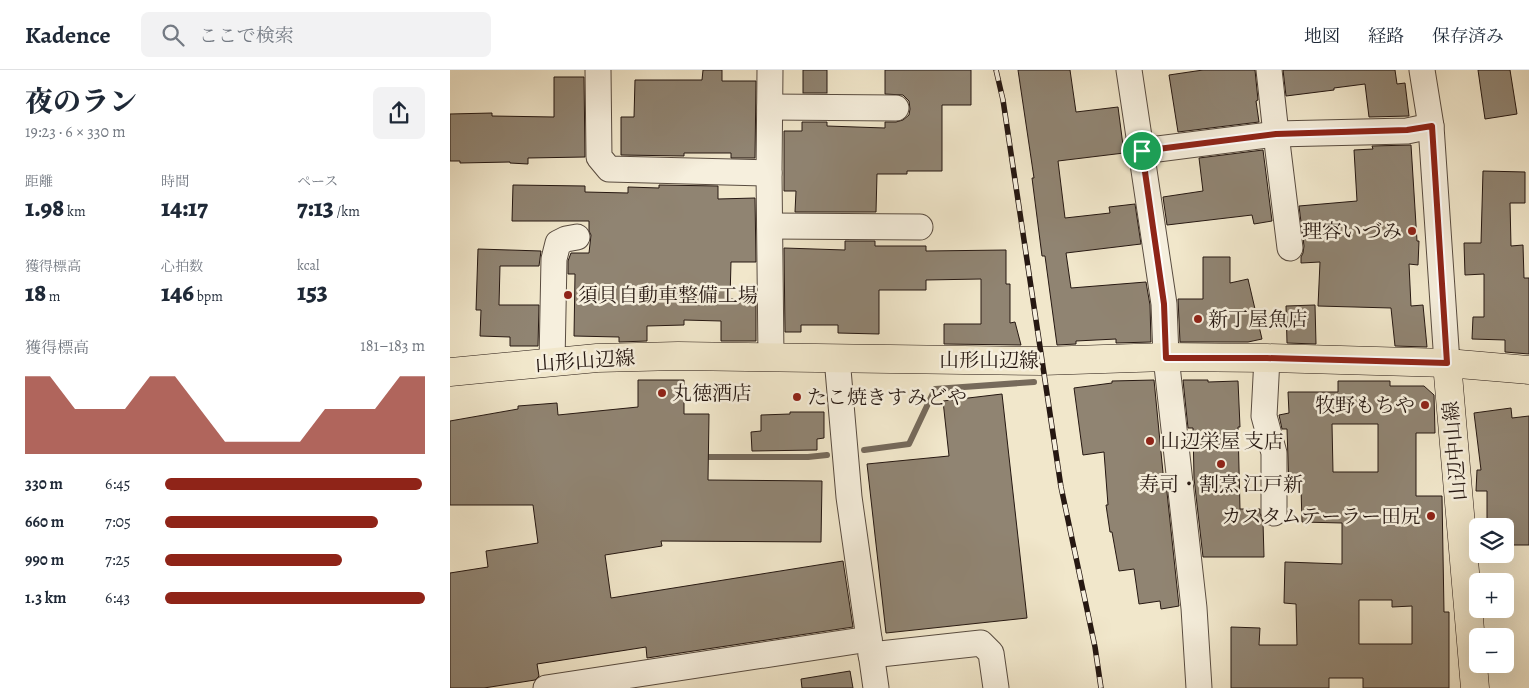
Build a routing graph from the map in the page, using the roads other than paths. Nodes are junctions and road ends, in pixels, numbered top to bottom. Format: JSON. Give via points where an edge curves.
{"nodes":[{"id":1,"x":598,"y":70,"type":"edge"},
{"id":2,"x":770,"y":70,"type":"edge"},
{"id":3,"x":1129,"y":70,"type":"edge"},
{"id":4,"x":1269,"y":70,"type":"edge"},
{"id":5,"x":1422,"y":70,"type":"edge"},
{"id":6,"x":770,"y":107,"type":"junction"},
{"id":7,"x":896,"y":108,"type":"dead end"},
{"id":8,"x":1432,"y":126,"type":"junction"},
{"id":9,"x":1276,"y":134,"type":"junction"},
{"id":10,"x":1142,"y":151,"type":"junction"},
{"id":11,"x":769,"y":173,"type":"junction"},
{"id":12,"x":770,"y":226,"type":"junction"},
{"id":13,"x":920,"y":227,"type":"dead end"},
{"id":14,"x":576,"y":237,"type":"dead end"},
{"id":15,"x":1290,"y":248,"type":"dead end"},
{"id":16,"x":771,"y":357,"type":"junction"},
{"id":17,"x":837,"y":358,"type":"junction"},
{"id":18,"x":1166,"y":358,"type":"junction"},
{"id":19,"x":1267,"y":358,"type":"junction"},
{"id":20,"x":552,"y":362,"type":"junction"},
{"id":21,"x":1447,"y":363,"type":"junction"},
{"id":22,"x":1529,"y":370,"type":"edge"},
{"id":23,"x":450,"y":372,"type":"edge"},
{"id":24,"x":1274,"y":512,"type":"dead end"},
{"id":25,"x":870,"y":647,"type":"junction"},
{"id":26,"x":546,"y":688,"type":"edge"},
{"id":27,"x":876,"y":688,"type":"edge"},
{"id":28,"x":996,"y":688,"type":"edge"},
{"id":29,"x":1198,"y":688,"type":"edge"},
{"id":30,"x":1475,"y":688,"type":"edge"}],
"edges":[{"from":1,"to":11,"type":"street","via":[[599,156],[609,169]]},
{"from":2,"to":6,"type":"street"},
{"from":3,"to":10,"type":"street"},
{"from":4,"to":9,"type":"street"},
{"from":5,"to":8,"type":"street"},
{"from":6,"to":7,"type":"street"},
{"from":6,"to":11,"type":"street"},
{"from":8,"to":9,"type":"street","via":[[1407,130]]},
{"from":8,"to":21,"type":"street"},
{"from":9,"to":10,"type":"street"},
{"from":9,"to":15,"type":"street"},
{"from":10,"to":18,"type":"street","via":[[1164,304]]},
{"from":11,"to":12,"type":"street"},
{"from":12,"to":13,"type":"street"},
{"from":12,"to":16,"type":"street"},
{"from":14,"to":20,"type":"street","via":[[558,243],[554,259]]},
{"from":16,"to":17,"type":"main road","name":"山形山辺線"},
{"from":16,"to":20,"type":"main road","name":"山形山辺線","via":[[651,356]]},
{"from":17,"to":18,"type":"main road","name":"山形山辺線","via":[[1042,361]]},
{"from":17,"to":25,"type":"street","via":[[849,498]]},
{"from":18,"to":19,"type":"main road","name":"山形山辺線"},
{"from":18,"to":29,"type":"street","via":[[1194,608]]},
{"from":19,"to":21,"type":"main road","name":"山形山辺線"},
{"from":19,"to":24,"type":"street","via":[[1264,416],[1274,453]]},
{"from":20,"to":23,"type":"main road","name":"山形山辺線"},
{"from":21,"to":22,"type":"main road","name":"山形山辺線"},
{"from":21,"to":30,"type":"main road","name":"山辺中山線"},
{"from":25,"to":26,"type":"street"},
{"from":25,"to":27,"type":"street"},
{"from":25,"to":28,"type":"street","via":[[981,643],[991,653]]}]}
